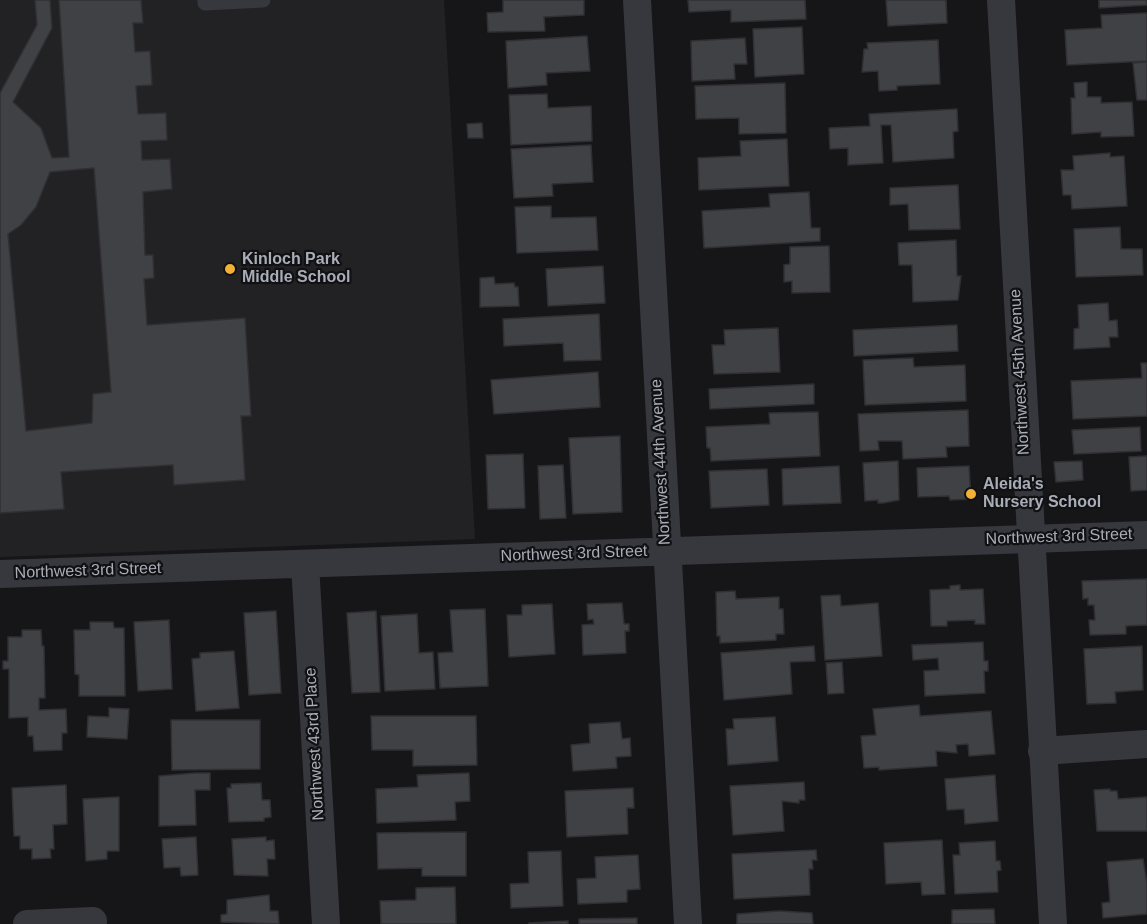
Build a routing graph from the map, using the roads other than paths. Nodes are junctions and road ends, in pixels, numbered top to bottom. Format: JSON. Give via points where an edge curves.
{"nodes":[{"id":1,"x":205,"y":0,"type":"edge"},
{"id":2,"x":263,"y":0,"type":"edge"},
{"id":3,"x":637,"y":0,"type":"edge"},
{"id":4,"x":1001,"y":0,"type":"edge"},
{"id":5,"x":1147,"y":535,"type":"edge"},
{"id":6,"x":1029,"y":538,"type":"junction"},
{"id":7,"x":665,"y":551,"type":"junction"},
{"id":8,"x":305,"y":564,"type":"junction"},
{"id":9,"x":0,"y":574,"type":"edge"},
{"id":10,"x":1147,"y":744,"type":"edge"},
{"id":11,"x":1042,"y":751,"type":"junction"},
{"id":12,"x":93,"y":921,"type":"dead end"},
{"id":13,"x":27,"y":924,"type":"edge"},
{"id":14,"x":326,"y":924,"type":"edge"},
{"id":15,"x":688,"y":924,"type":"edge"},
{"id":16,"x":1053,"y":924,"type":"edge"}],
"edges":[{"from":1,"to":2,"type":"lane"},
{"from":3,"to":7,"type":"street","name":"Northwest 44th Avenue"},
{"from":4,"to":6,"type":"street","name":"Northwest 45th Avenue"},
{"from":5,"to":6,"type":"street","name":"Northwest 3rd Street"},
{"from":6,"to":7,"type":"street","name":"Northwest 3rd Street"},
{"from":6,"to":11,"type":"street","name":"Northwest 45th Avenue"},
{"from":7,"to":8,"type":"street","name":"Northwest 3rd Street"},
{"from":7,"to":15,"type":"street","name":"Northwest 44th Avenue"},
{"from":8,"to":9,"type":"street","name":"Northwest 3rd Street"},
{"from":8,"to":14,"type":"street","name":"Northwest 43rd Place"},
{"from":10,"to":11,"type":"street"},
{"from":11,"to":16,"type":"street","name":"Northwest 45th Avenue"},
{"from":12,"to":13,"type":"street"}]}
